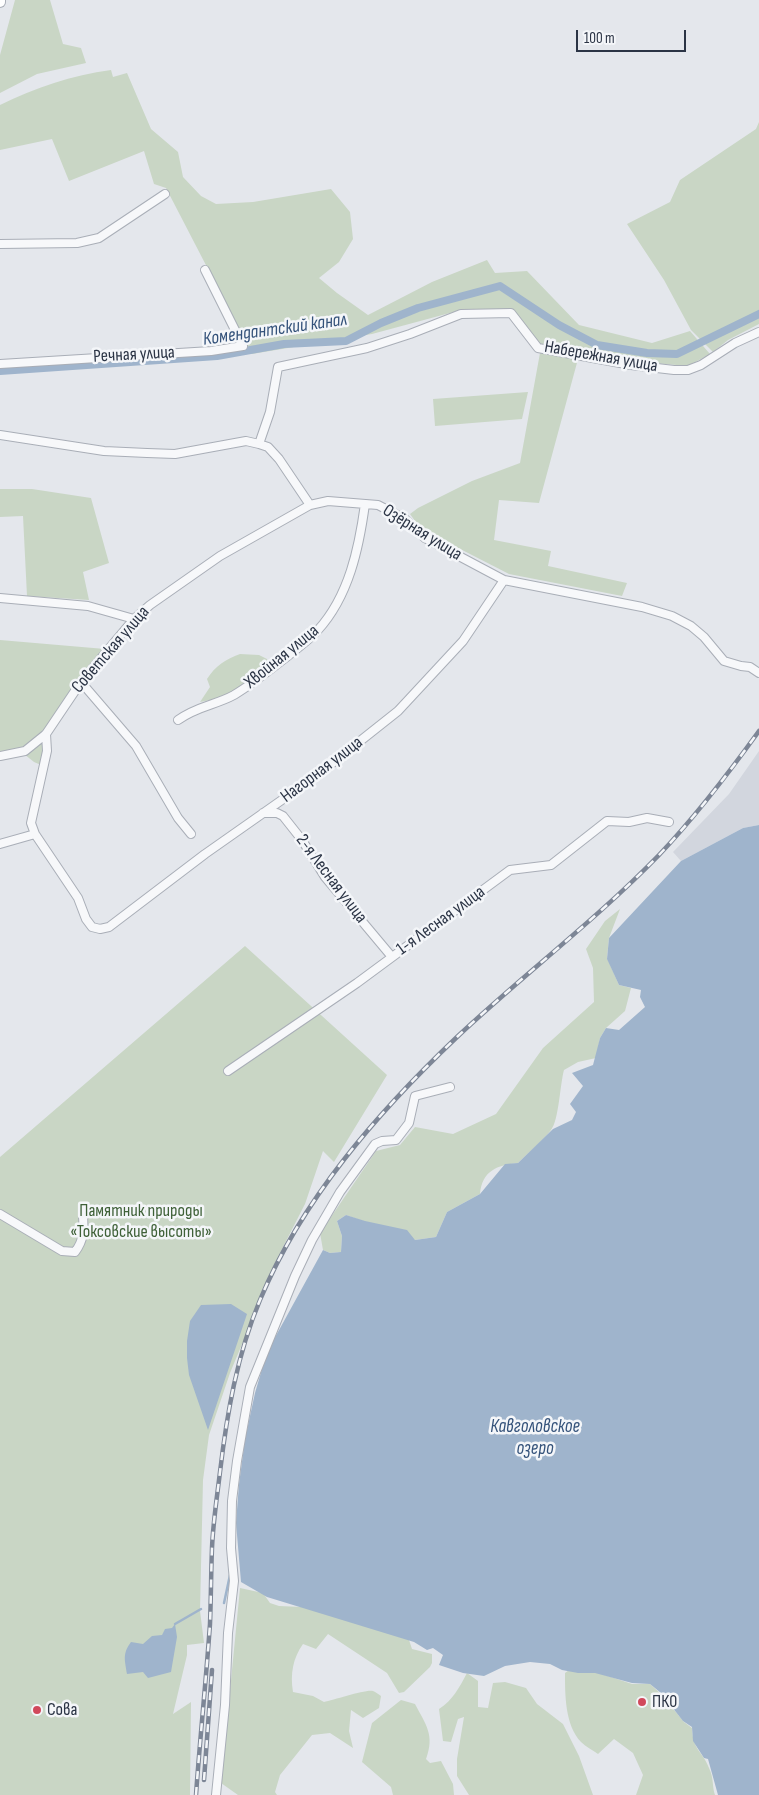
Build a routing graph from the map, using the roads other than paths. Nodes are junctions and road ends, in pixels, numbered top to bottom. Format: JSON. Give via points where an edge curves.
{"nodes":[{"id":1,"x":165,"y":194,"type":"dead end"},
{"id":2,"x":0,"y":244,"type":"edge"},
{"id":3,"x":205,"y":270,"type":"dead end"},
{"id":4,"x":759,"y":332,"type":"edge"},
{"id":5,"x":0,"y":364,"type":"edge"},
{"id":6,"x":0,"y":435,"type":"edge"},
{"id":7,"x":259,"y":444,"type":"junction"},
{"id":8,"x":365,"y":504,"type":"junction"},
{"id":9,"x":310,"y":505,"type":"junction"},
{"id":10,"x":504,"y":580,"type":"junction"},
{"id":11,"x":0,"y":598,"type":"edge"},
{"id":12,"x":134,"y":620,"type":"junction"},
{"id":13,"x":759,"y":673,"type":"edge"},
{"id":14,"x":81,"y":682,"type":"junction"},
{"id":15,"x":178,"y":720,"type":"dead end"},
{"id":16,"x":46,"y":734,"type":"junction"},
{"id":17,"x":0,"y":756,"type":"edge"},
{"id":18,"x":263,"y":813,"type":"junction"},
{"id":19,"x":669,"y":822,"type":"dead end"},
{"id":20,"x":36,"y":834,"type":"junction"},
{"id":21,"x":190,"y":834,"type":"dead end"},
{"id":22,"x":0,"y":844,"type":"edge"},
{"id":23,"x":392,"y":957,"type":"junction"},
{"id":24,"x":228,"y":1071,"type":"dead end"},
{"id":25,"x":450,"y":1087,"type":"dead end"},
{"id":26,"x":0,"y":1214,"type":"edge"},
{"id":27,"x":83,"y":1216,"type":"dead end"},
{"id":28,"x":216,"y":1795,"type":"edge"}],
"edges":[{"from":1,"to":2,"type":"street","via":[[99,238],[77,243]]},
{"from":3,"to":5,"type":"street","name":"Речная улица","via":[[243,346],[211,351]]},
{"from":4,"to":7,"type":"street","name":"Набережная улица","via":[[701,365],[688,370],[674,370],[538,348],[511,313],[461,314],[367,348],[278,367],[270,412]]},
{"from":6,"to":7,"type":"street","via":[[104,451],[175,454],[246,441]]},
{"from":7,"to":9,"type":"street","via":[[268,446],[279,459]]},
{"from":8,"to":9,"type":"street","name":"Озёрная улица","via":[[328,501]]},
{"from":8,"to":10,"type":"street","name":"Озёрная улица","via":[[378,505],[405,519],[425,538]]},
{"from":8,"to":15,"type":"street","name":"Хвойная улица","via":[[360,536],[344,590],[318,630],[273,668],[232,696],[196,709]]},
{"from":9,"to":12,"type":"street","name":"Советская улица","via":[[220,556],[172,588]]},
{"from":10,"to":13,"type":"street","name":"Озёрная улица","via":[[642,607],[672,616],[704,637],[724,661],[750,667]]},
{"from":10,"to":18,"type":"street","name":"Нагорная улица","via":[[463,641],[398,711]]},
{"from":11,"to":12,"type":"street","via":[[88,606]]},
{"from":12,"to":14,"type":"street","name":"Советская улица"},
{"from":14,"to":16,"type":"street","name":"Советская улица"},
{"from":14,"to":21,"type":"street","via":[[136,746]]},
{"from":16,"to":17,"type":"street","name":"Советская улица","via":[[25,751]]},
{"from":16,"to":20,"type":"street","via":[[47,750],[31,823]]},
{"from":18,"to":20,"type":"street","name":"Нагорная улица","via":[[109,927],[100,929],[92,927],[86,919],[78,898]]},
{"from":18,"to":23,"type":"street","name":"2-я Лесная улица","via":[[283,816],[325,877]]},
{"from":19,"to":23,"type":"street","name":"1-я Лесная улица","via":[[647,818],[629,822],[607,821],[551,865],[510,870]]},
{"from":20,"to":22,"type":"street"},
{"from":23,"to":24,"type":"street","name":"1-я Лесная улица"},
{"from":25,"to":28,"type":"street","via":[[415,1096],[409,1123],[396,1140],[375,1144],[340,1192],[291,1284],[250,1387],[232,1501],[234,1581]]},
{"from":26,"to":27,"type":"street","via":[[62,1252],[76,1252],[81,1245]]}]}
